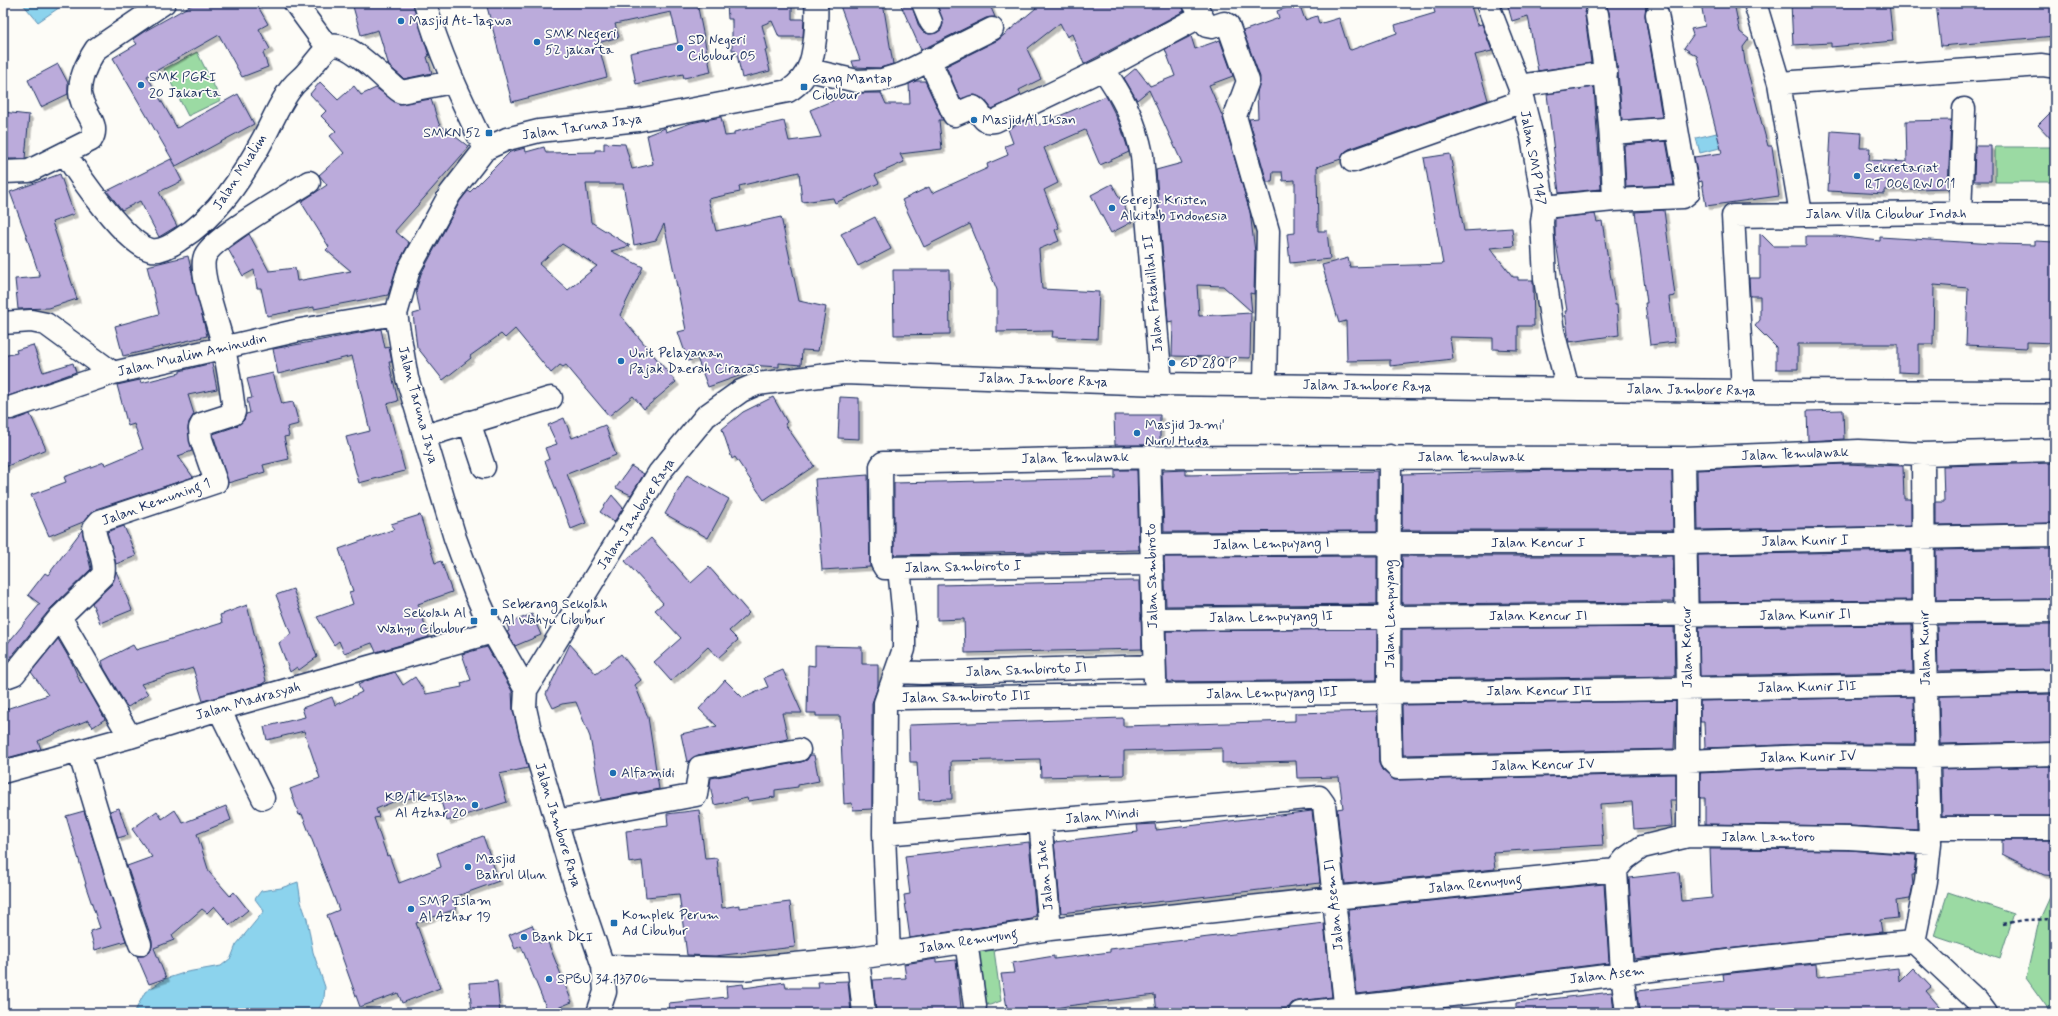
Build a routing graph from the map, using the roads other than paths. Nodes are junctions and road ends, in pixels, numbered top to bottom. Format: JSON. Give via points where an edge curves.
{"nodes":[{"id":1,"x":164,"y":3,"type":"edge"},
{"id":2,"x":295,"y":3,"type":"edge"},
{"id":3,"x":425,"y":3,"type":"edge"},
{"id":4,"x":1487,"y":3,"type":"edge"},
{"id":5,"x":1755,"y":3,"type":"edge"},
{"id":6,"x":820,"y":5,"type":"edge"},
{"id":7,"x":1198,"y":10,"type":"edge"},
{"id":8,"x":1597,"y":14,"type":"dead end"},
{"id":9,"x":1657,"y":14,"type":"dead end"},
{"id":10,"x":992,"y":29,"type":"dead end"},
{"id":11,"x":328,"y":48,"type":"junction"},
{"id":12,"x":929,"y":59,"type":"junction"},
{"id":13,"x":2055,"y":67,"type":"edge"},
{"id":14,"x":1103,"y":69,"type":"junction"},
{"id":15,"x":809,"y":70,"type":"junction"},
{"id":16,"x":1606,"y":72,"type":"junction"},
{"id":17,"x":452,"y":82,"type":"junction"},
{"id":18,"x":1780,"y":83,"type":"junction"},
{"id":19,"x":1521,"y":93,"type":"junction"},
{"id":20,"x":1964,"y":110,"type":"dead end"},
{"id":21,"x":1676,"y":128,"type":"junction"},
{"id":22,"x":1612,"y":133,"type":"junction"},
{"id":23,"x":484,"y":149,"type":"junction"},
{"id":24,"x":56,"y":158,"type":"junction"},
{"id":25,"x":1353,"y":161,"type":"dead end"},
{"id":26,"x":3,"y":172,"type":"edge"},
{"id":27,"x":309,"y":182,"type":"dead end"},
{"id":28,"x":1614,"y":200,"type":"junction"},
{"id":29,"x":1544,"y":207,"type":"junction"},
{"id":30,"x":1801,"y":214,"type":"junction"},
{"id":31,"x":1960,"y":214,"type":"junction"},
{"id":32,"x":2055,"y":214,"type":"edge"},
{"id":33,"x":396,"y":314,"type":"junction"},
{"id":34,"x":3,"y":323,"type":"edge"},
{"id":35,"x":224,"y":347,"type":"junction"},
{"id":36,"x":113,"y":373,"type":"junction"},
{"id":37,"x":1161,"y":384,"type":"junction"},
{"id":38,"x":1264,"y":385,"type":"junction"},
{"id":39,"x":1568,"y":389,"type":"junction"},
{"id":40,"x":1743,"y":392,"type":"junction"},
{"id":41,"x":2055,"y":392,"type":"edge"},
{"id":42,"x":551,"y":398,"type":"dead end"},
{"id":43,"x":10,"y":408,"type":"dead end"},
{"id":44,"x":469,"y":422,"type":"junction"},
{"id":45,"x":425,"y":436,"type":"junction"},
{"id":46,"x":2055,"y":450,"type":"edge"},
{"id":47,"x":1923,"y":454,"type":"junction"},
{"id":48,"x":1390,"y":456,"type":"junction"},
{"id":49,"x":1150,"y":457,"type":"junction"},
{"id":50,"x":1684,"y":458,"type":"junction"},
{"id":51,"x":887,"y":463,"type":"joint"},
{"id":52,"x":484,"y":467,"type":"dead end"},
{"id":53,"x":2055,"y":535,"type":"edge"},
{"id":54,"x":1923,"y":539,"type":"junction"},
{"id":55,"x":1390,"y":543,"type":"junction"},
{"id":56,"x":1686,"y":543,"type":"junction"},
{"id":57,"x":1152,"y":555,"type":"junction"},
{"id":58,"x":899,"y":568,"type":"junction"},
{"id":59,"x":2055,"y":611,"type":"edge"},
{"id":60,"x":1924,"y":613,"type":"junction"},
{"id":61,"x":1390,"y":616,"type":"junction"},
{"id":62,"x":1686,"y":616,"type":"junction"},
{"id":63,"x":60,"y":617,"type":"junction"},
{"id":64,"x":1153,"y":619,"type":"junction"},
{"id":65,"x":493,"y":632,"type":"junction"},
{"id":66,"x":1154,"y":666,"type":"junction"},
{"id":67,"x":897,"y":672,"type":"junction"},
{"id":68,"x":3,"y":678,"type":"edge"},
{"id":69,"x":2055,"y":681,"type":"edge"},
{"id":70,"x":1926,"y":685,"type":"junction"},
{"id":71,"x":526,"y":690,"type":"junction"},
{"id":72,"x":1688,"y":690,"type":"junction"},
{"id":73,"x":1389,"y":692,"type":"junction"},
{"id":74,"x":1155,"y":695,"type":"junction"},
{"id":75,"x":887,"y":700,"type":"junction"},
{"id":76,"x":219,"y":709,"type":"junction"},
{"id":77,"x":130,"y":737,"type":"junction"},
{"id":78,"x":799,"y":750,"type":"dead end"},
{"id":79,"x":79,"y":752,"type":"junction"},
{"id":80,"x":2055,"y":754,"type":"edge"},
{"id":81,"x":1928,"y":757,"type":"junction"},
{"id":82,"x":1688,"y":761,"type":"junction"},
{"id":83,"x":1398,"y":768,"type":"joint"},
{"id":84,"x":3,"y":772,"type":"edge"},
{"id":85,"x":263,"y":798,"type":"dead end"},
{"id":86,"x":1320,"y":798,"type":"joint"},
{"id":87,"x":556,"y":821,"type":"junction"},
{"id":88,"x":1040,"y":821,"type":"junction"},
{"id":89,"x":2055,"y":828,"type":"edge"},
{"id":90,"x":884,"y":834,"type":"junction"},
{"id":91,"x":1688,"y":836,"type":"junction"},
{"id":92,"x":1930,"y":836,"type":"junction"},
{"id":93,"x":1616,"y":870,"type":"junction"},
{"id":94,"x":1334,"y":898,"type":"junction"},
{"id":95,"x":1050,"y":929,"type":"junction"},
{"id":96,"x":966,"y":941,"type":"junction"},
{"id":97,"x":1914,"y":942,"type":"junction"},
{"id":98,"x":140,"y":944,"type":"dead end"},
{"id":99,"x":889,"y":953,"type":"junction"},
{"id":100,"x":858,"y":958,"type":"junction"},
{"id":101,"x":603,"y":966,"type":"junction"},
{"id":102,"x":1622,"y":973,"type":"junction"},
{"id":103,"x":975,"y":1006,"type":"dead end"},
{"id":104,"x":1981,"y":1009,"type":"edge"},
{"id":105,"x":1346,"y":1011,"type":"edge"},
{"id":106,"x":598,"y":1013,"type":"edge"},
{"id":107,"x":864,"y":1013,"type":"edge"},
{"id":108,"x":1300,"y":1013,"type":"edge"},
{"id":109,"x":1628,"y":1013,"type":"edge"}],
"edges":[{"from":1,"to":24,"type":"street","via":[[96,49],[85,69],[80,92],[95,131],[91,140]]},
{"from":2,"to":11,"type":"street"},
{"from":3,"to":17,"type":"street","via":[[435,40]]},
{"from":4,"to":19,"type":"street","name":"Jalan SMP 147"},
{"from":5,"to":18,"type":"street","name":"Jalan Villa Cibubur Indah"},
{"from":6,"to":15,"type":"street","name":"Jalan Taruna Jaya"},
{"from":7,"to":14,"type":"street"},
{"from":7,"to":38,"type":"street","via":[[1209,27],[1224,23],[1228,25],[1248,80],[1235,116],[1268,231]]},
{"from":8,"to":16,"type":"street"},
{"from":9,"to":21,"type":"street"},
{"from":10,"to":12,"type":"street"},
{"from":11,"to":17,"type":"street","via":[[335,46],[363,60],[401,92]]},
{"from":11,"to":24,"type":"street","name":"Jalan Mualim","via":[[299,80],[279,108],[246,168],[216,212],[196,229],[163,248],[150,250],[127,232]]},
{"from":12,"to":14,"type":"street","via":[[954,115],[973,107],[985,121],[995,121]]},
{"from":12,"to":15,"type":"street","via":[[902,74],[874,81],[857,81]]},
{"from":13,"to":18,"type":"street","via":[[2042,65]]},
{"from":14,"to":37,"type":"street","name":"Jalan Fatahillah II","via":[[1129,111],[1142,155]]},
{"from":15,"to":23,"type":"street","name":"Jalan Taruna Jaya","via":[[796,86],[788,91],[638,120],[539,131],[507,139]]},
{"from":16,"to":19,"type":"street"},
{"from":16,"to":22,"type":"street"},
{"from":17,"to":23,"type":"street"},
{"from":18,"to":30,"type":"street","name":"Jalan Villa Cibubur Indah"},
{"from":19,"to":25,"type":"street"},
{"from":19,"to":29,"type":"street","name":"Jalan SMP 147","via":[[1532,137]]},
{"from":20,"to":31,"type":"street"},
{"from":21,"to":22,"type":"street"},
{"from":21,"to":28,"type":"street","via":[[1688,188],[1686,196]]},
{"from":22,"to":28,"type":"street"},
{"from":23,"to":33,"type":"street","name":"Jalan Taruna Jaya","via":[[450,194],[409,268]]},
{"from":24,"to":26,"type":"street","via":[[29,172]]},
{"from":27,"to":35,"type":"street","via":[[244,222],[211,248],[205,256],[206,280]]},
{"from":28,"to":29,"type":"street"},
{"from":29,"to":39,"type":"street","name":"Jalan SMP 147","via":[[1542,229],[1545,278],[1553,331]]},
{"from":30,"to":31,"type":"street","name":"Jalan Villa Cibubur Indah"},
{"from":30,"to":40,"type":"street","via":[[1732,218]]},
{"from":31,"to":32,"type":"street","name":"Jalan Villa Cibubur Indah"},
{"from":33,"to":35,"type":"street","name":"Jalan Mualim Aminudin","via":[[300,330]]},
{"from":33,"to":45,"type":"street","name":"Jalan Taruna Jaya","via":[[408,378]]},
{"from":34,"to":36,"type":"street","name":"Jalan Mualim Aminudin","via":[[31,321],[46,324]]},
{"from":35,"to":36,"type":"street","name":"Jalan Mualim Aminudin"},
{"from":35,"to":63,"type":"street","name":"Jalan Kemuning 1","via":[[234,412],[202,424],[199,430],[216,482],[100,521],[94,528],[94,538],[104,568],[103,575]]},
{"from":36,"to":43,"type":"street"},
{"from":37,"to":38,"type":"street","name":"Jalan Jambore Raya"},
{"from":37,"to":71,"type":"street","name":"Jalan Jambore Raya","via":[[843,373],[757,384],[706,416],[659,473]]},
{"from":38,"to":39,"type":"street","name":"Jalan Jambore Raya"},
{"from":39,"to":40,"type":"street","name":"Jalan Jambore Raya"},
{"from":40,"to":41,"type":"street","name":"Jalan Jambore Raya"},
{"from":42,"to":44,"type":"street"},
{"from":44,"to":45,"type":"street"},
{"from":44,"to":52,"type":"street"},
{"from":45,"to":65,"type":"street","name":"Jalan Taruna Jaya","via":[[455,538],[474,592]]},
{"from":46,"to":47,"type":"street","name":"Jalan Temulawak"},
{"from":47,"to":50,"type":"street","name":"Jalan Temulawak","via":[[1859,451]]},
{"from":47,"to":54,"type":"street","name":"Jalan Kunir"},
{"from":48,"to":49,"type":"street","name":"Jalan Temulawak"},
{"from":48,"to":50,"type":"street","name":"Jalan Temulawak"},
{"from":48,"to":55,"type":"street","name":"Jalan Lempuyang"},
{"from":49,"to":51,"type":"street","name":"Jalan Temulawak"},
{"from":49,"to":57,"type":"street","name":"Jalan Sambiroto"},
{"from":50,"to":56,"type":"street","name":"Jalan Kencur"},
{"from":51,"to":58,"type":"street","name":"Jalan Sambiroto I","via":[[881,466],[882,563],[885,568]]},
{"from":53,"to":54,"type":"street","name":"Jalan Kunir I"},
{"from":54,"to":56,"type":"street","name":"Jalan Kunir I"},
{"from":54,"to":60,"type":"street","name":"Jalan Kunir"},
{"from":55,"to":56,"type":"street","name":"Jalan Kencur I"},
{"from":55,"to":57,"type":"street","name":"Jalan Lempuyang I"},
{"from":55,"to":61,"type":"street","name":"Jalan Lempuyang"},
{"from":56,"to":62,"type":"street","name":"Jalan Kencur"},
{"from":57,"to":58,"type":"street","name":"Jalan Sambiroto I"},
{"from":57,"to":64,"type":"street","name":"Jalan Sambiroto"},
{"from":58,"to":67,"type":"street","via":[[904,649]]},
{"from":59,"to":60,"type":"street","name":"Jalan Kunir II"},
{"from":60,"to":62,"type":"street","name":"Jalan Kunir II"},
{"from":60,"to":70,"type":"street","name":"Jalan Kunir"},
{"from":61,"to":62,"type":"street","name":"Jalan Kencur II"},
{"from":61,"to":64,"type":"street","name":"Jalan Lempuyang II"},
{"from":61,"to":73,"type":"street","name":"Jalan Lempuyang"},
{"from":62,"to":72,"type":"street","name":"Jalan Kencur"},
{"from":63,"to":68,"type":"street","via":[[14,674]]},
{"from":63,"to":77,"type":"street"},
{"from":64,"to":66,"type":"street","name":"Jalan Sambiroto"},
{"from":65,"to":71,"type":"street","name":"Jalan Taruna Jaya"},
{"from":65,"to":76,"type":"street","name":"Jalan Madrasyah"},
{"from":66,"to":67,"type":"street","name":"Jalan Sambiroto II","via":[[922,674]]},
{"from":66,"to":74,"type":"street","name":"Jalan Sambiroto"},
{"from":67,"to":75,"type":"street"},
{"from":69,"to":70,"type":"street","name":"Jalan Kunir III"},
{"from":70,"to":72,"type":"street","name":"Jalan Kunir III"},
{"from":70,"to":81,"type":"street","name":"Jalan Kunir"},
{"from":71,"to":87,"type":"street","name":"Jalan Jambore Raya","via":[[525,708],[531,735]]},
{"from":72,"to":73,"type":"street","name":"Jalan Kencur III"},
{"from":72,"to":82,"type":"street","name":"Jalan Kencur"},
{"from":73,"to":74,"type":"street","name":"Jalan Lempuyang III"},
{"from":73,"to":83,"type":"street","name":"Jalan Lempuyang","via":[[1391,760]]},
{"from":74,"to":75,"type":"street","name":"Jalan Sambiroto III"},
{"from":75,"to":90,"type":"street","name":"Jalan Sambiroto III"},
{"from":76,"to":77,"type":"street","name":"Jalan Madrasyah"},
{"from":76,"to":85,"type":"street"},
{"from":77,"to":79,"type":"street","name":"Jalan Madrasyah"},
{"from":78,"to":87,"type":"street","via":[[700,767],[696,795]]},
{"from":79,"to":84,"type":"street","name":"Jalan Madrasyah"},
{"from":79,"to":98,"type":"street"},
{"from":80,"to":81,"type":"street","name":"Jalan Kunir IV"},
{"from":81,"to":82,"type":"street","name":"Jalan Kunir IV","via":[[1806,756]]},
{"from":81,"to":92,"type":"street","name":"Jalan Kunir"},
{"from":82,"to":83,"type":"street","name":"Jalan Kencur IV"},
{"from":82,"to":91,"type":"street","name":"Jalan Kencur"},
{"from":86,"to":88,"type":"street","name":"Jalan Mindi"},
{"from":86,"to":94,"type":"street","name":"Jalan Asem II","via":[[1324,804]]},
{"from":87,"to":101,"type":"street","name":"Jalan Jambore Raya"},
{"from":88,"to":90,"type":"street","name":"Jalan Mindi"},
{"from":88,"to":95,"type":"street","name":"Jalan Jahe"},
{"from":89,"to":92,"type":"street","name":"Jalan Lamtoro"},
{"from":90,"to":99,"type":"street","name":"Jalan Sambiroto III"},
{"from":91,"to":92,"type":"street","name":"Jalan Lamtoro"},
{"from":91,"to":93,"type":"street","name":"Jalan Lamtoro","via":[[1642,847],[1625,859]]},
{"from":92,"to":97,"type":"street","name":"Jalan Kunir","via":[[1926,882]]},
{"from":93,"to":94,"type":"street","name":"Jalan Renuyung"},
{"from":93,"to":102,"type":"street"},
{"from":94,"to":95,"type":"street","name":"Jalan Remuyung"},
{"from":94,"to":105,"type":"street","name":"Jalan Asem II"},
{"from":95,"to":96,"type":"street","name":"Jalan Remuyung"},
{"from":96,"to":99,"type":"street","name":"Jalan Remuyung"},
{"from":96,"to":103,"type":"street"},
{"from":97,"to":102,"type":"street","name":"Jalan Asem"},
{"from":97,"to":104,"type":"street"},
{"from":99,"to":100,"type":"street","name":"Jalan Remuyung"},
{"from":100,"to":101,"type":"street","name":"Jalan Remuyung","via":[[742,969]]},
{"from":100,"to":107,"type":"street"},
{"from":101,"to":106,"type":"street","name":"Jalan Jambore Raya","via":[[605,992]]},
{"from":102,"to":105,"type":"street","name":"Jalan Asem"},
{"from":102,"to":109,"type":"street"},
{"from":105,"to":108,"type":"street","name":"Jalan Asem"}]}
